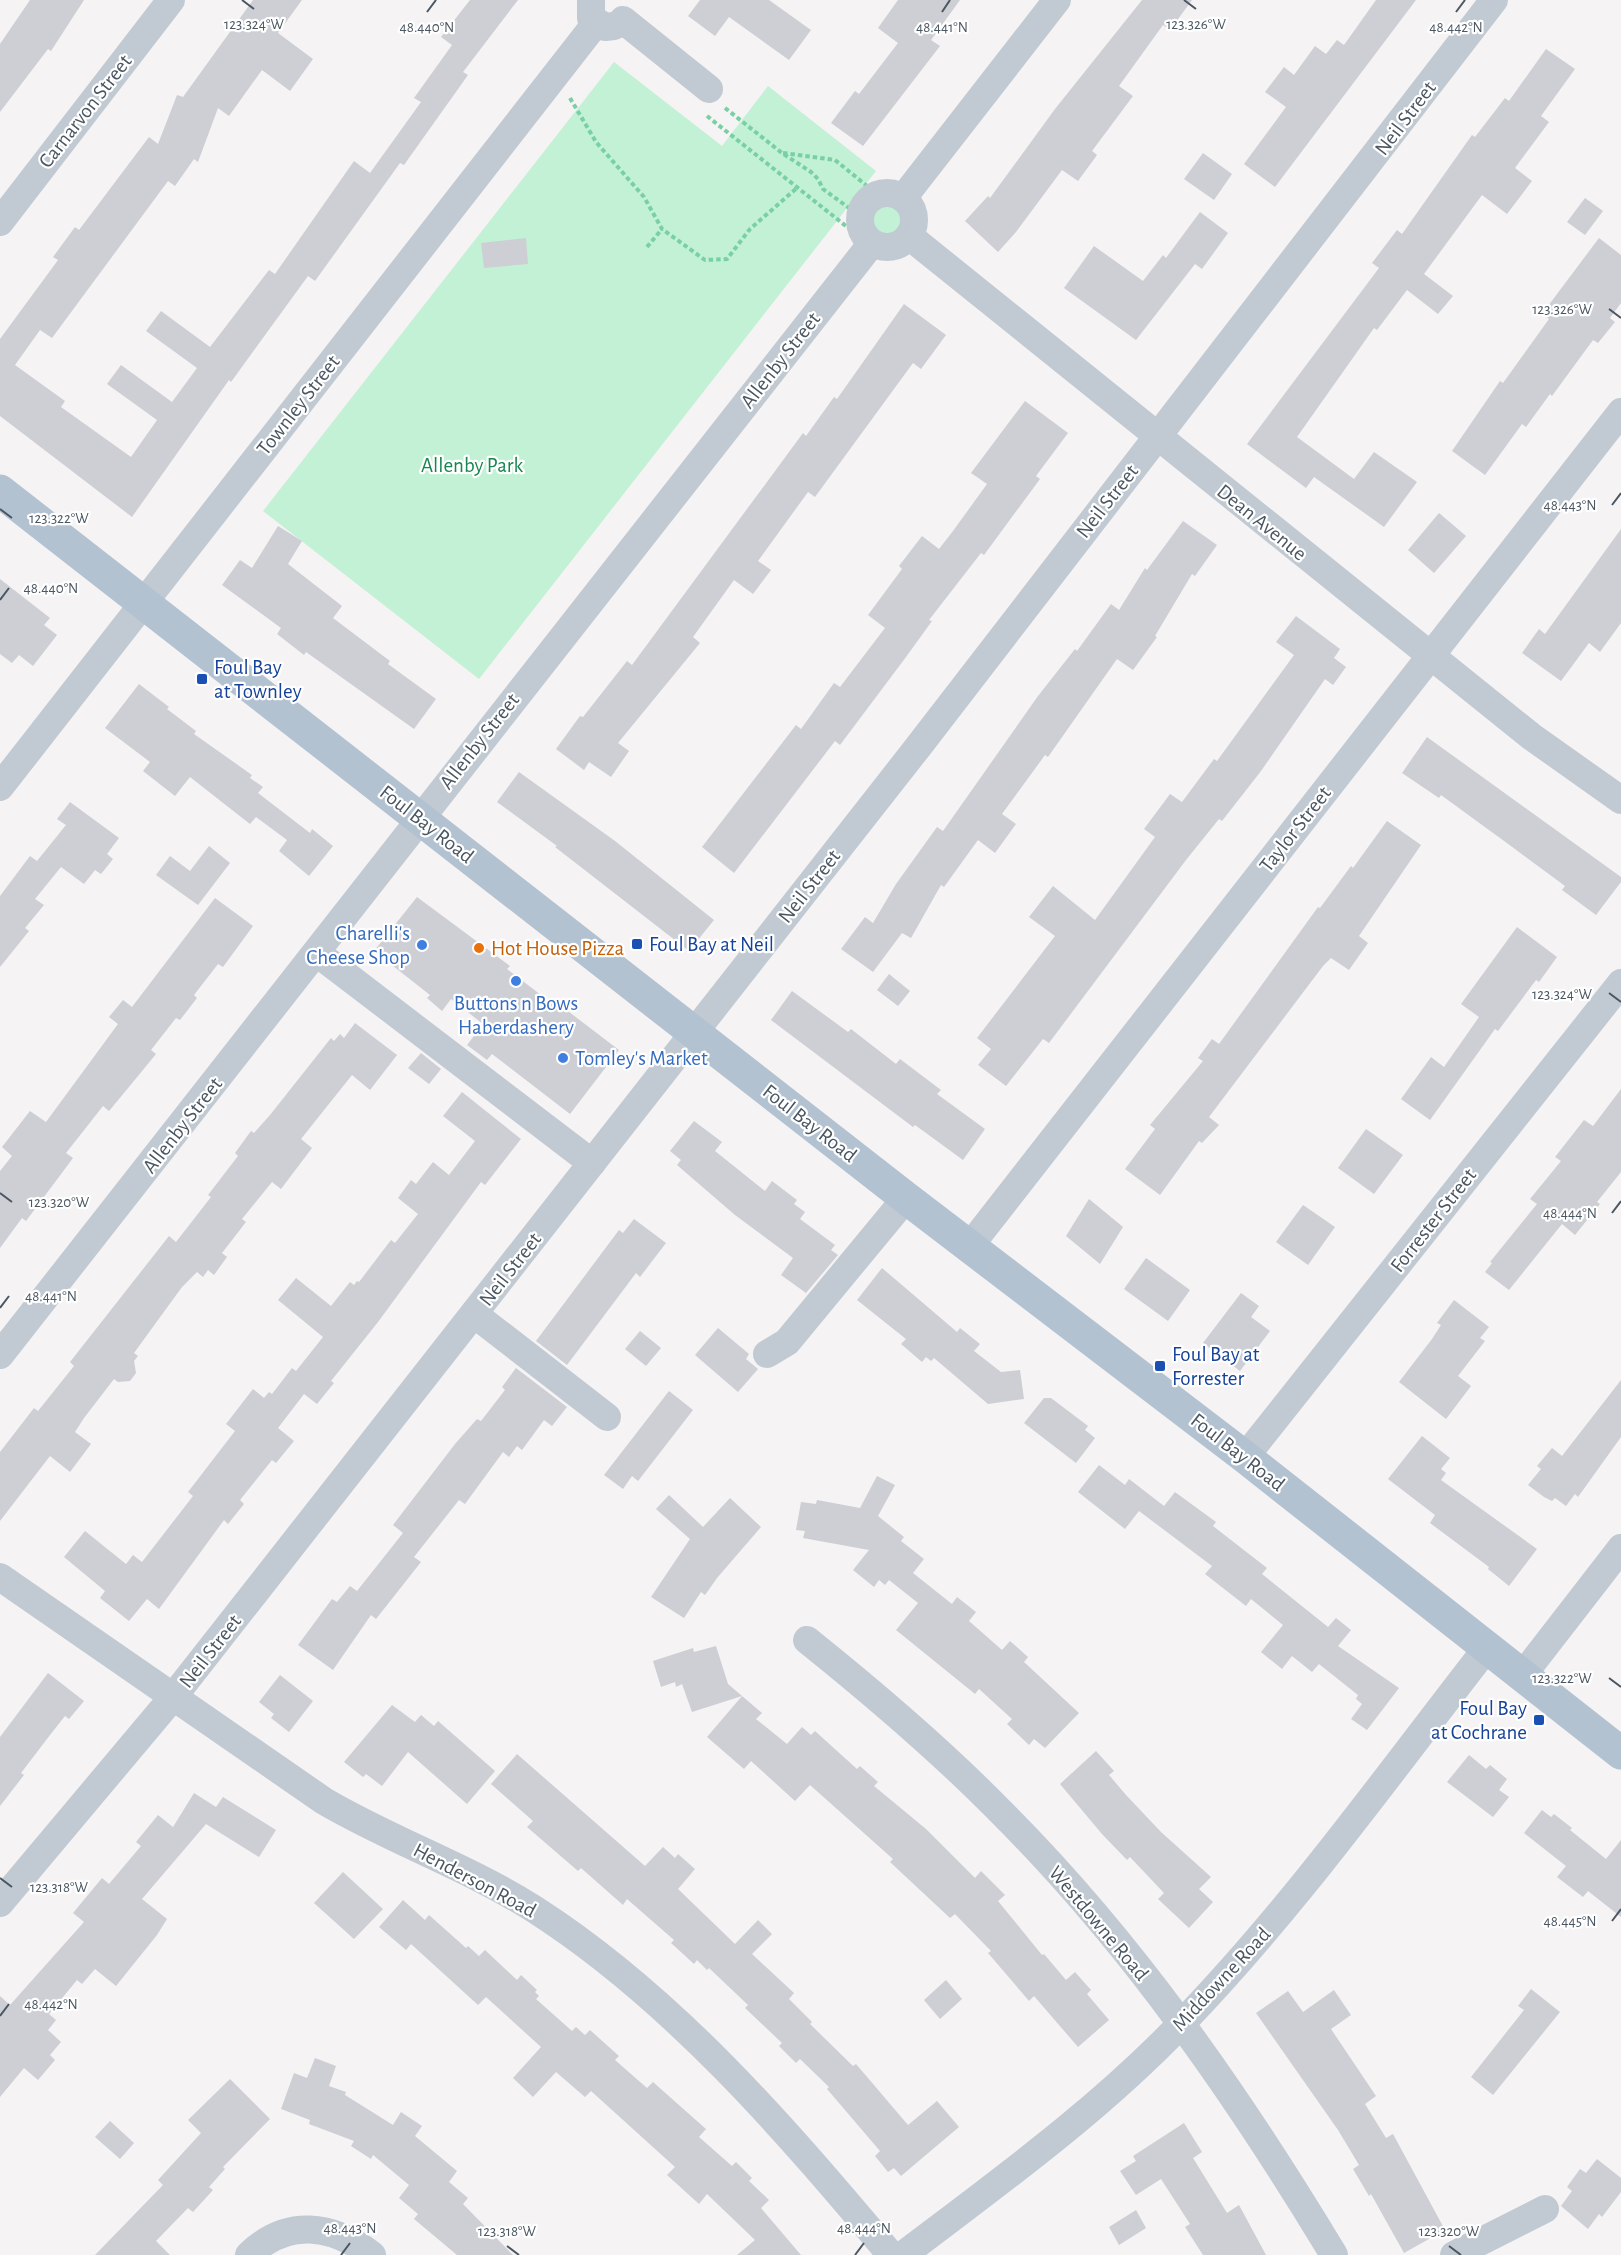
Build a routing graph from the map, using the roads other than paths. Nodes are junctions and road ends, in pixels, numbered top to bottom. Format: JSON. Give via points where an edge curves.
{"nodes":[{"id":1,"x":171,"y":0,"type":"edge"},
{"id":2,"x":1057,"y":0,"type":"edge"},
{"id":3,"x":1494,"y":0,"type":"edge"},
{"id":4,"x":609,"y":11,"type":"edge"},
{"id":5,"x":709,"y":89,"type":"road end"},
{"id":6,"x":880,"y":203,"type":"junction"},
{"id":7,"x":0,"y":222,"type":"edge"},
{"id":8,"x":909,"y":236,"type":"junction"},
{"id":9,"x":870,"y":246,"type":"junction"},
{"id":10,"x":1621,"y":411,"type":"edge"},
{"id":11,"x":1156,"y":437,"type":"junction"},
{"id":12,"x":0,"y":491,"type":"edge"},
{"id":13,"x":143,"y":603,"type":"junction"},
{"id":14,"x":1430,"y":655,"type":"junction"},
{"id":15,"x":0,"y":787,"type":"edge"},
{"id":16,"x":1621,"y":800,"type":"edge"},
{"id":17,"x":418,"y":818,"type":"junction"},
{"id":18,"x":317,"y":953,"type":"junction"},
{"id":19,"x":1621,"y":983,"type":"edge"},
{"id":20,"x":694,"y":1033,"type":"junction"},
{"id":21,"x":592,"y":1163,"type":"junction"},
{"id":22,"x":906,"y":1198,"type":"junction"},
{"id":23,"x":969,"y":1247,"type":"junction"},
{"id":24,"x":474,"y":1314,"type":"junction"},
{"id":25,"x":767,"y":1354,"type":"dead end"},
{"id":26,"x":0,"y":1355,"type":"edge"},
{"id":27,"x":607,"y":1417,"type":"dead end"},
{"id":28,"x":1245,"y":1457,"type":"junction"},
{"id":29,"x":1621,"y":1548,"type":"edge"},
{"id":30,"x":0,"y":1577,"type":"edge"},
{"id":31,"x":807,"y":1640,"type":"dead end"},
{"id":32,"x":1486,"y":1649,"type":"junction"},
{"id":33,"x":1522,"y":1676,"type":"junction"},
{"id":34,"x":173,"y":1698,"type":"junction"},
{"id":35,"x":1621,"y":1753,"type":"edge"},
{"id":36,"x":0,"y":1903,"type":"edge"},
{"id":37,"x":1182,"y":2024,"type":"junction"},
{"id":38,"x":1545,"y":2209,"type":"dead end"},
{"id":39,"x":256,"y":2248,"type":"edge"},
{"id":40,"x":372,"y":2255,"type":"edge"},
{"id":41,"x":891,"y":2255,"type":"edge"},
{"id":42,"x":903,"y":2255,"type":"edge"},
{"id":43,"x":1334,"y":2255,"type":"edge"},
{"id":44,"x":1454,"y":2255,"type":"edge"}],
"edges":[{"from":1,"to":7,"type":"street","name":"Carnarvon Street"},
{"from":2,"to":6,"type":"street"},
{"from":3,"to":11,"type":"street","name":"Neil Street"},
{"from":4,"to":5,"type":"street"},
{"from":4,"to":13,"type":"street","name":"Townley Street"},
{"from":6,"to":8,"type":"street","via":[[912,209],[914,223]]},
{"from":6,"to":9,"type":"street","via":[[862,231]]},
{"from":8,"to":9,"type":"street","via":[[898,245]]},
{"from":8,"to":11,"type":"street","name":"Dean Avenue"},
{"from":9,"to":17,"type":"street","name":"Allenby Street"},
{"from":10,"to":14,"type":"street","name":"Taylor Street"},
{"from":11,"to":14,"type":"street","name":"Dean Avenue"},
{"from":11,"to":20,"type":"street","name":"Neil Street"},
{"from":12,"to":13,"type":"main road","name":"Foul Bay Road"},
{"from":13,"to":15,"type":"street","name":"Townley Street"},
{"from":13,"to":17,"type":"main road","name":"Foul Bay Road"},
{"from":14,"to":16,"type":"street","name":"Dean Avenue","via":[[1532,737]]},
{"from":14,"to":23,"type":"street","name":"Taylor Street"},
{"from":17,"to":18,"type":"street","name":"Allenby Street"},
{"from":17,"to":20,"type":"main road","name":"Foul Bay Road"},
{"from":18,"to":21,"type":"street"},
{"from":18,"to":26,"type":"street","name":"Allenby Street"},
{"from":19,"to":28,"type":"street","name":"Forrester Street"},
{"from":20,"to":21,"type":"street","name":"Neil Street"},
{"from":20,"to":22,"type":"main road","name":"Foul Bay Road"},
{"from":21,"to":24,"type":"street","name":"Neil Street"},
{"from":22,"to":23,"type":"main road","name":"Foul Bay Road"},
{"from":22,"to":25,"type":"street","via":[[787,1342]]},
{"from":23,"to":28,"type":"main road","name":"Foul Bay Road"},
{"from":24,"to":27,"type":"street"},
{"from":24,"to":34,"type":"street","name":"Neil Street"},
{"from":28,"to":32,"type":"main road","name":"Foul Bay Road"},
{"from":29,"to":33,"type":"street"},
{"from":30,"to":34,"type":"street","name":"Henderson Road"},
{"from":31,"to":37,"type":"street","name":"Westdowne Road","via":[[861,1683],[998,1809],[1066,1882]]},
{"from":32,"to":33,"type":"main road","name":"Foul Bay Road"},
{"from":32,"to":37,"type":"street","name":"Middowne Road","via":[[1268,1928]]},
{"from":33,"to":35,"type":"main road","name":"Foul Bay Road"},
{"from":34,"to":36,"type":"street","name":"Neil Street"},
{"from":34,"to":41,"type":"street","name":"Henderson Road","via":[[324,1801],[534,1909],[597,1956],[736,2080],[815,2164]]},
{"from":37,"to":42,"type":"street","name":"Middowne Road","via":[[1067,2130]]},
{"from":37,"to":43,"type":"street","name":"Westdowne Road","via":[[1277,2161]]},
{"from":38,"to":44,"type":"street"},
{"from":39,"to":40,"type":"street","via":[[295,2229],[319,2229],[344,2236]]}]}
